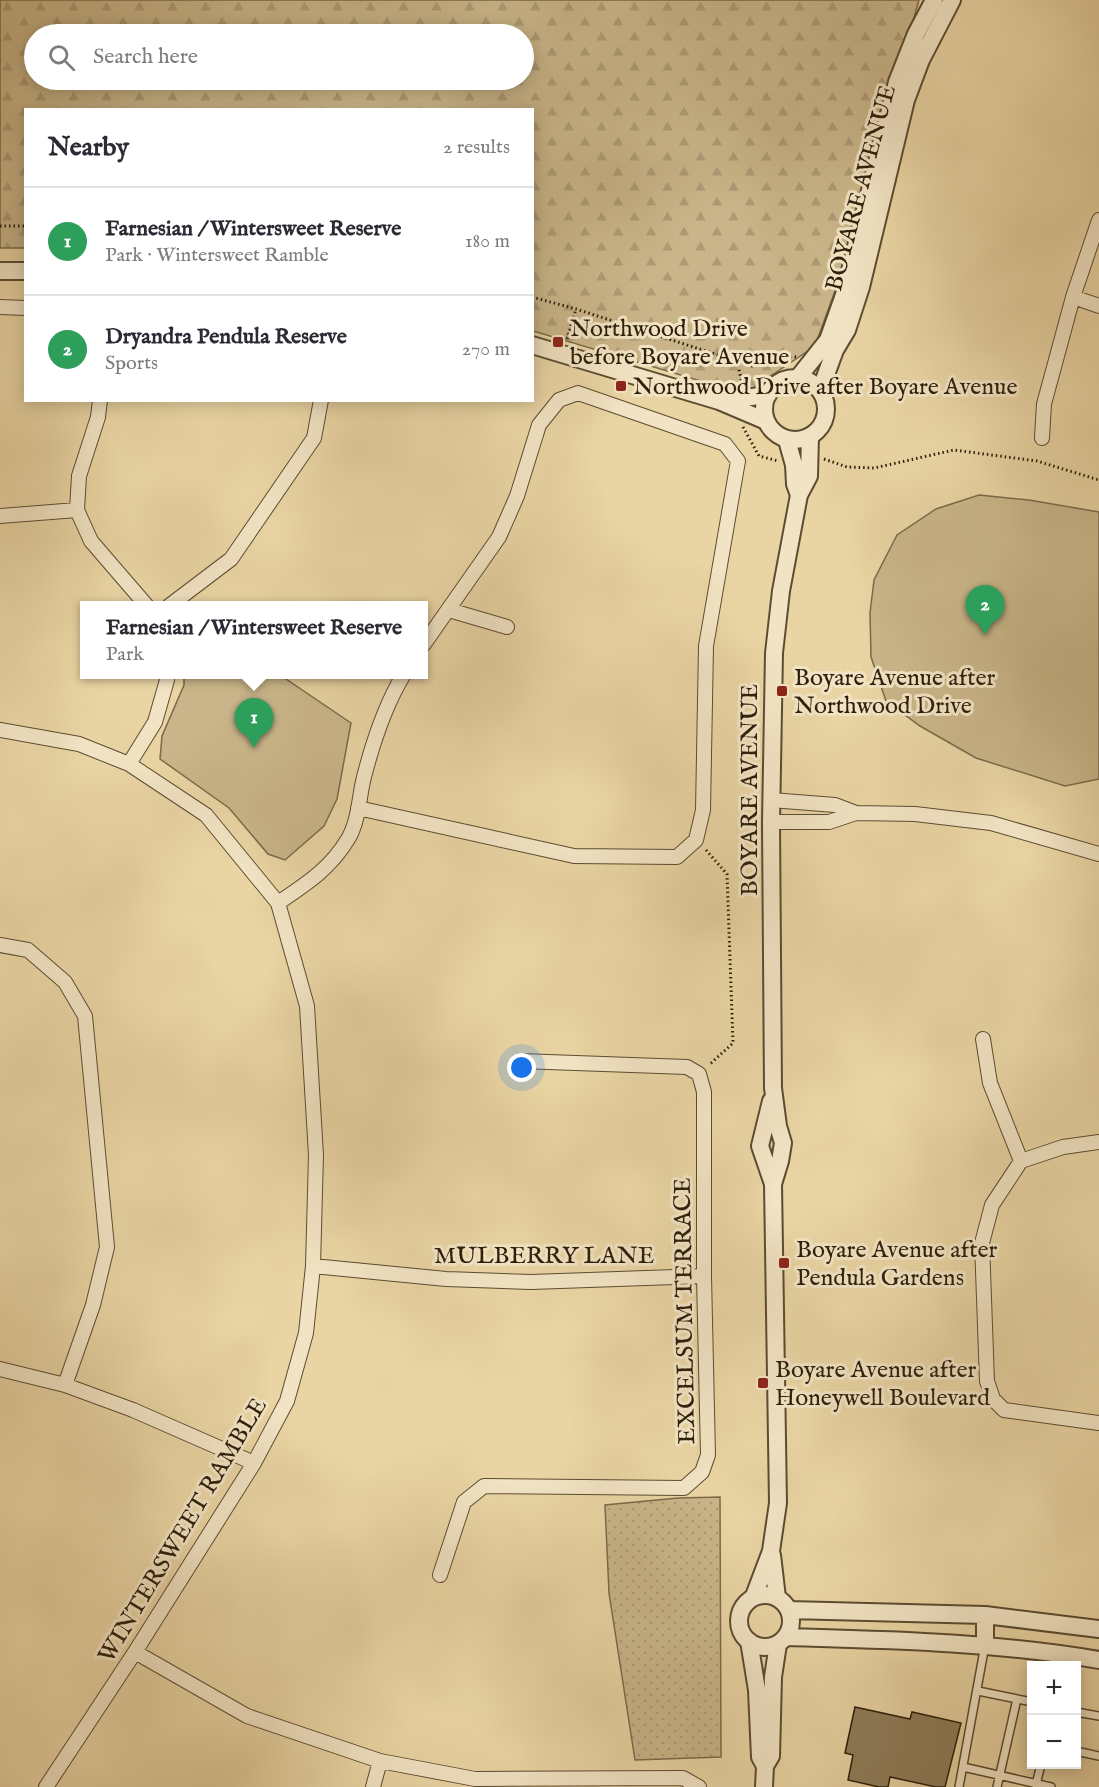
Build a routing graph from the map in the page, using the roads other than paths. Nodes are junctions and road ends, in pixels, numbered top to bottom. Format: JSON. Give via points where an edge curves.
{"nodes":[{"id":1,"x":933,"y":0,"type":"edge"},
{"id":2,"x":952,"y":0,"type":"edge"},
{"id":3,"x":1099,"y":220,"type":"edge"},
{"id":4,"x":0,"y":271,"type":"edge"},
{"id":5,"x":24,"y":271,"type":"edge"},
{"id":6,"x":1073,"y":297,"type":"junction"},
{"id":7,"x":1099,"y":306,"type":"edge"},
{"id":8,"x":0,"y":307,"type":"edge"},
{"id":9,"x":24,"y":308,"type":"edge"},
{"id":10,"x":534,"y":346,"type":"edge"},
{"id":11,"x":797,"y":379,"type":"junction"},
{"id":12,"x":820,"y":391,"type":"junction"},
{"id":13,"x":768,"y":394,"type":"junction"},
{"id":14,"x":719,"y":401,"type":"junction"},
{"id":15,"x":100,"y":402,"type":"edge"},
{"id":16,"x":321,"y":402,"type":"edge"},
{"id":17,"x":766,"y":421,"type":"junction"},
{"id":18,"x":810,"y":436,"type":"junction"},
{"id":19,"x":1042,"y":438,"type":"dead end"},
{"id":20,"x":787,"y":440,"type":"junction"},
{"id":21,"x":799,"y":495,"type":"junction"},
{"id":22,"x":77,"y":510,"type":"junction"},
{"id":23,"x":0,"y":516,"type":"edge"},
{"id":24,"x":143,"y":601,"type":"edge"},
{"id":25,"x":176,"y":601,"type":"edge"},
{"id":26,"x":449,"y":610,"type":"junction"},
{"id":27,"x":507,"y":627,"type":"dead end"},
{"id":28,"x":428,"y":637,"type":"edge"},
{"id":29,"x":167,"y":679,"type":"edge"},
{"id":30,"x":401,"y":679,"type":"edge"},
{"id":31,"x":0,"y":730,"type":"edge"},
{"id":32,"x":129,"y":764,"type":"junction"},
{"id":33,"x":771,"y":800,"type":"junction"},
{"id":34,"x":358,"y":808,"type":"junction"},
{"id":35,"x":856,"y":813,"type":"junction"},
{"id":36,"x":771,"y":822,"type":"junction"},
{"id":37,"x":1099,"y":854,"type":"edge"},
{"id":38,"x":278,"y":903,"type":"junction"},
{"id":39,"x":0,"y":945,"type":"edge"},
{"id":40,"x":983,"y":1039,"type":"dead end"},
{"id":41,"x":520,"y":1061,"type":"dead end"},
{"id":42,"x":1099,"y":1142,"type":"edge"},
{"id":43,"x":1021,"y":1161,"type":"junction"},
{"id":44,"x":313,"y":1266,"type":"junction"},
{"id":45,"x":705,"y":1276,"type":"junction"},
{"id":46,"x":0,"y":1369,"type":"edge"},
{"id":47,"x":64,"y":1385,"type":"junction"},
{"id":48,"x":1099,"y":1423,"type":"edge"},
{"id":49,"x":254,"y":1463,"type":"junction"},
{"id":50,"x":771,"y":1551,"type":"junction"},
{"id":51,"x":440,"y":1575,"type":"dead end"},
{"id":52,"x":754,"y":1596,"type":"junction"},
{"id":53,"x":783,"y":1604,"type":"junction"},
{"id":54,"x":985,"y":1616,"type":"junction"},
{"id":55,"x":1099,"y":1629,"type":"edge"},
{"id":56,"x":748,"y":1641,"type":"junction"},
{"id":57,"x":782,"y":1641,"type":"junction"},
{"id":58,"x":985,"y":1645,"type":"junction"},
{"id":59,"x":135,"y":1652,"type":"junction"},
{"id":60,"x":1099,"y":1660,"type":"edge"},
{"id":61,"x":978,"y":1691,"type":"junction"},
{"id":62,"x":1017,"y":1699,"type":"junction"},
{"id":63,"x":1027,"y":1701,"type":"edge"},
{"id":64,"x":1081,"y":1713,"type":"edge"},
{"id":65,"x":1099,"y":1716,"type":"edge"},
{"id":66,"x":1081,"y":1752,"type":"edge"},
{"id":67,"x":1099,"y":1756,"type":"edge"},
{"id":68,"x":380,"y":1761,"type":"junction"},
{"id":69,"x":765,"y":1766,"type":"junction"},
{"id":70,"x":963,"y":1767,"type":"junction"},
{"id":71,"x":1040,"y":1769,"type":"edge"},
{"id":72,"x":1000,"y":1775,"type":"junction"},
{"id":73,"x":1036,"y":1785,"type":"edge"},
{"id":74,"x":46,"y":1787,"type":"edge"},
{"id":75,"x":373,"y":1787,"type":"edge"},
{"id":76,"x":699,"y":1787,"type":"edge"},
{"id":77,"x":764,"y":1787,"type":"edge"},
{"id":78,"x":959,"y":1787,"type":"edge"},
{"id":79,"x":997,"y":1787,"type":"edge"},
{"id":80,"x":1051,"y":1787,"type":"edge"}],
"edges":[{"from":1,"to":11,"type":"street","name":"BOYARE AVENUE","via":[[897,82],[844,295],[828,340]]},
{"from":2,"to":12,"type":"street","name":"BOYARE AVENUE","via":[[921,60],[906,100],[861,287]]},
{"from":3,"to":6,"type":"street"},
{"from":4,"to":5,"type":"street"},
{"from":6,"to":7,"type":"street"},
{"from":6,"to":19,"type":"street","via":[[1044,404]]},
{"from":8,"to":9,"type":"street"},
{"from":10,"to":14,"type":"street"},
{"from":11,"to":12,"type":"street","via":[[812,383]]},
{"from":11,"to":13,"type":"street","via":[[780,382]]},
{"from":12,"to":18,"type":"street","via":[[825,402],[824,418]]},
{"from":13,"to":14,"type":"street"},
{"from":13,"to":17,"type":"street"},
{"from":14,"to":17,"type":"street"},
{"from":15,"to":22,"type":"street","via":[[79,476]]},
{"from":16,"to":25,"type":"street","via":[[314,438],[231,559]]},
{"from":17,"to":20,"type":"street","via":[[771,430]]},
{"from":18,"to":20,"type":"street"},
{"from":18,"to":21,"type":"street","name":"BOYARE AVENUE","via":[[809,476]]},
{"from":20,"to":21,"type":"street","name":"BOYARE AVENUE"},
{"from":21,"to":33,"type":"street","name":"BOYARE AVENUE","via":[[774,653]]},
{"from":22,"to":23,"type":"street"},
{"from":22,"to":24,"type":"street","via":[[91,541]]},
{"from":26,"to":27,"type":"street"},
{"from":26,"to":28,"type":"street"},
{"from":26,"to":34,"type":"street","via":[[499,537],[517,496],[539,425],[559,400],[578,393],[725,444],[738,461],[706,646],[703,810],[696,840],[677,857],[574,856]]},
{"from":29,"to":32,"type":"street","via":[[155,722]]},
{"from":30,"to":34,"type":"street","via":[[390,697],[364,776]]},
{"from":31,"to":32,"type":"street","name":"WINTERSWEET RAMBLE","via":[[79,744]]},
{"from":32,"to":38,"type":"street","name":"WINTERSWEET RAMBLE","via":[[206,815]]},
{"from":33,"to":35,"type":"street","via":[[835,805]]},
{"from":33,"to":36,"type":"street","name":"BOYARE AVENUE"},
{"from":34,"to":38,"type":"street","via":[[349,838],[319,876]]},
{"from":35,"to":36,"type":"street","via":[[829,822]]},
{"from":35,"to":37,"type":"street","via":[[915,814],[991,823]]},
{"from":36,"to":50,"type":"street","name":"BOYARE AVENUE","via":[[773,1088],[760,1146],[773,1184],[778,1503]]},
{"from":38,"to":44,"type":"street","name":"WINTERSWEET RAMBLE","via":[[307,1006],[316,1155]]},
{"from":39,"to":47,"type":"street","via":[[28,950],[65,982],[85,1016],[107,1247],[93,1305]]},
{"from":40,"to":43,"type":"street","via":[[990,1083]]},
{"from":41,"to":45,"type":"street","name":"EXCELSUM TERRACE","via":[[687,1066],[699,1074],[704,1092]]},
{"from":42,"to":43,"type":"street","via":[[1063,1147]]},
{"from":43,"to":48,"type":"street","via":[[992,1204],[982,1243],[987,1380],[993,1399],[1004,1410]]},
{"from":44,"to":45,"type":"street","name":"MULBERRY LANE","via":[[446,1279],[531,1282]]},
{"from":44,"to":49,"type":"street","name":"WINTERSWEET RAMBLE","via":[[306,1333],[287,1401]]},
{"from":45,"to":51,"type":"street","name":"EXCELSUM TERRACE","via":[[708,1455],[702,1472],[684,1488],[484,1486],[464,1502]]},
{"from":46,"to":47,"type":"street"},
{"from":47,"to":49,"type":"street","via":[[133,1410]]},
{"from":49,"to":59,"type":"street","name":"WINTERSWEET RAMBLE"},
{"from":50,"to":52,"type":"street","name":"BOYARE AVENUE"},
{"from":50,"to":53,"type":"street","name":"BOYARE AVENUE"},
{"from":52,"to":53,"type":"street","via":[[766,1594]]},
{"from":52,"to":56,"type":"street","via":[[740,1616],[739,1624]]},
{"from":53,"to":54,"type":"street"},
{"from":53,"to":57,"type":"street","via":[[791,1621]]},
{"from":54,"to":55,"type":"street"},
{"from":54,"to":58,"type":"street"},
{"from":56,"to":57,"type":"street","via":[[767,1647]]},
{"from":56,"to":69,"type":"street","via":[[757,1690],[759,1757]]},
{"from":57,"to":58,"type":"street","via":[[882,1639]]},
{"from":57,"to":69,"type":"street","via":[[773,1677],[771,1756]]},
{"from":58,"to":60,"type":"street"},
{"from":58,"to":61,"type":"lane"},
{"from":59,"to":68,"type":"street","via":[[247,1716]]},
{"from":59,"to":74,"type":"street","name":"WINTERSWEET RAMBLE"},
{"from":61,"to":62,"type":"lane"},
{"from":61,"to":70,"type":"lane"},
{"from":62,"to":63,"type":"lane"},
{"from":62,"to":72,"type":"lane"},
{"from":64,"to":65,"type":"lane"},
{"from":66,"to":67,"type":"lane"},
{"from":68,"to":75,"type":"street"},
{"from":68,"to":76,"type":"street","via":[[475,1779],[683,1778]]},
{"from":69,"to":77,"type":"street"},
{"from":70,"to":72,"type":"lane"},
{"from":70,"to":78,"type":"lane"},
{"from":71,"to":73,"type":"lane"},
{"from":72,"to":73,"type":"lane"},
{"from":72,"to":79,"type":"lane"},
{"from":73,"to":80,"type":"lane"}]}
